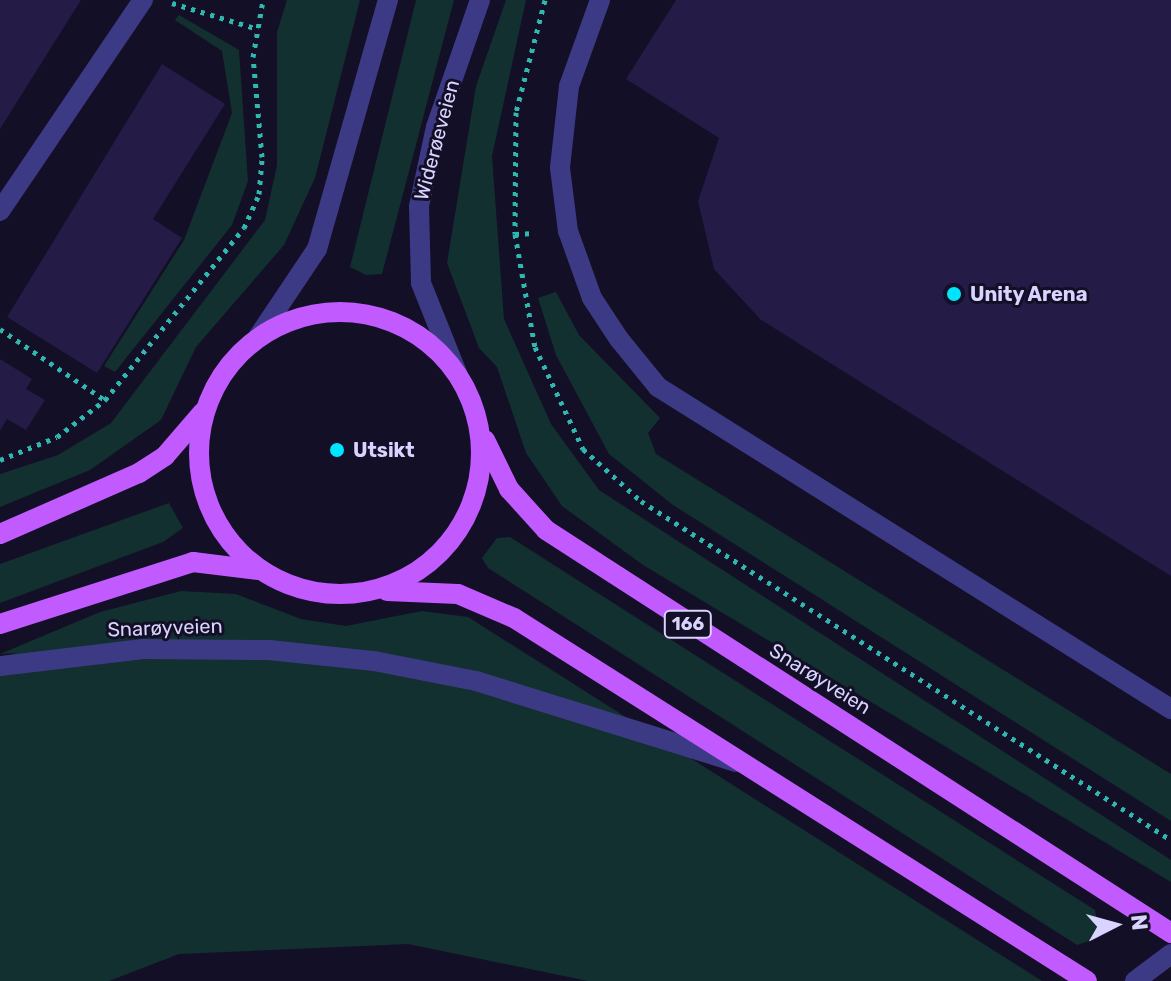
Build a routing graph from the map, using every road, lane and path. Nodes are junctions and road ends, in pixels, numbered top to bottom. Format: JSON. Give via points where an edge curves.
{"nodes":[{"id":1,"x":143,"y":0,"type":"edge"},
{"id":2,"x":163,"y":0,"type":"edge"},
{"id":3,"x":263,"y":0,"type":"edge"},
{"id":4,"x":388,"y":0,"type":"edge"},
{"id":5,"x":480,"y":0,"type":"edge"},
{"id":6,"x":545,"y":0,"type":"edge"},
{"id":7,"x":600,"y":0,"type":"edge"},
{"id":8,"x":258,"y":29,"type":"junction"},
{"id":9,"x":0,"y":211,"type":"edge"},
{"id":10,"x":0,"y":329,"type":"edge"},
{"id":11,"x":258,"y":337,"type":"junction"},
{"id":12,"x":457,"y":373,"type":"junction"},
{"id":13,"x":105,"y":400,"type":"junction"},
{"id":14,"x":205,"y":409,"type":"junction"},
{"id":15,"x":480,"y":429,"type":"junction"},
{"id":16,"x":0,"y":460,"type":"edge"},
{"id":17,"x":0,"y":534,"type":"edge"},
{"id":18,"x":262,"y":571,"type":"junction"},
{"id":19,"x":367,"y":592,"type":"junction"},
{"id":20,"x":0,"y":624,"type":"edge"},
{"id":21,"x":0,"y":666,"type":"edge"},
{"id":22,"x":1171,"y":709,"type":"edge"},
{"id":23,"x":748,"y":766,"type":"junction"},
{"id":24,"x":1171,"y":840,"type":"edge"},
{"id":25,"x":1171,"y":933,"type":"edge"},
{"id":26,"x":1171,"y":954,"type":"edge"},
{"id":27,"x":1087,"y":981,"type":"edge"},
{"id":28,"x":1135,"y":981,"type":"edge"}],
"edges":[{"from":1,"to":9,"type":"street"},
{"from":2,"to":8,"type":"path"},
{"from":3,"to":8,"type":"path"},
{"from":4,"to":11,"type":"street","via":[[317,249]]},
{"from":5,"to":12,"type":"street","name":"Widerøeveien","via":[[436,127],[419,206],[421,283]]},
{"from":6,"to":24,"type":"path","via":[[516,112],[515,234],[535,347],[583,449],[641,501]]},
{"from":7,"to":22,"type":"street","via":[[569,86],[560,168],[568,231],[592,298],[619,339],[658,387]]},
{"from":8,"to":13,"type":"path","via":[[259,194],[244,228]]},
{"from":10,"to":13,"type":"path"},
{"from":11,"to":12,"type":"main road","number":"166","via":[[317,313],[370,315],[410,330]]},
{"from":11,"to":14,"type":"main road","number":"166","via":[[235,357]]},
{"from":12,"to":15,"type":"main road","number":"166"},
{"from":13,"to":16,"type":"path","via":[[57,437]]},
{"from":14,"to":17,"type":"main road","number":"166","via":[[165,456],[139,473]]},
{"from":14,"to":18,"type":"main road","number":"166","via":[[199,446],[214,517]]},
{"from":15,"to":19,"type":"main road","number":"166","via":[[482,460],[464,521],[423,567]]},
{"from":15,"to":25,"type":"main road","name":"Snarøyveien","number":"166","via":[[509,489],[546,530]]},
{"from":18,"to":19,"type":"main road","number":"166","via":[[313,592]]},
{"from":18,"to":20,"type":"main road","number":"166","via":[[193,562]]},
{"from":19,"to":23,"type":"main road","name":"Snarøyveien","number":"166","via":[[434,591],[484,602]]},
{"from":21,"to":23,"type":"street","name":"Snarøyveien","via":[[143,649],[269,650],[374,661],[476,681]]},
{"from":23,"to":27,"type":"main road","name":"Snarøyveien","number":"166"},
{"from":26,"to":28,"type":"street"}]}
